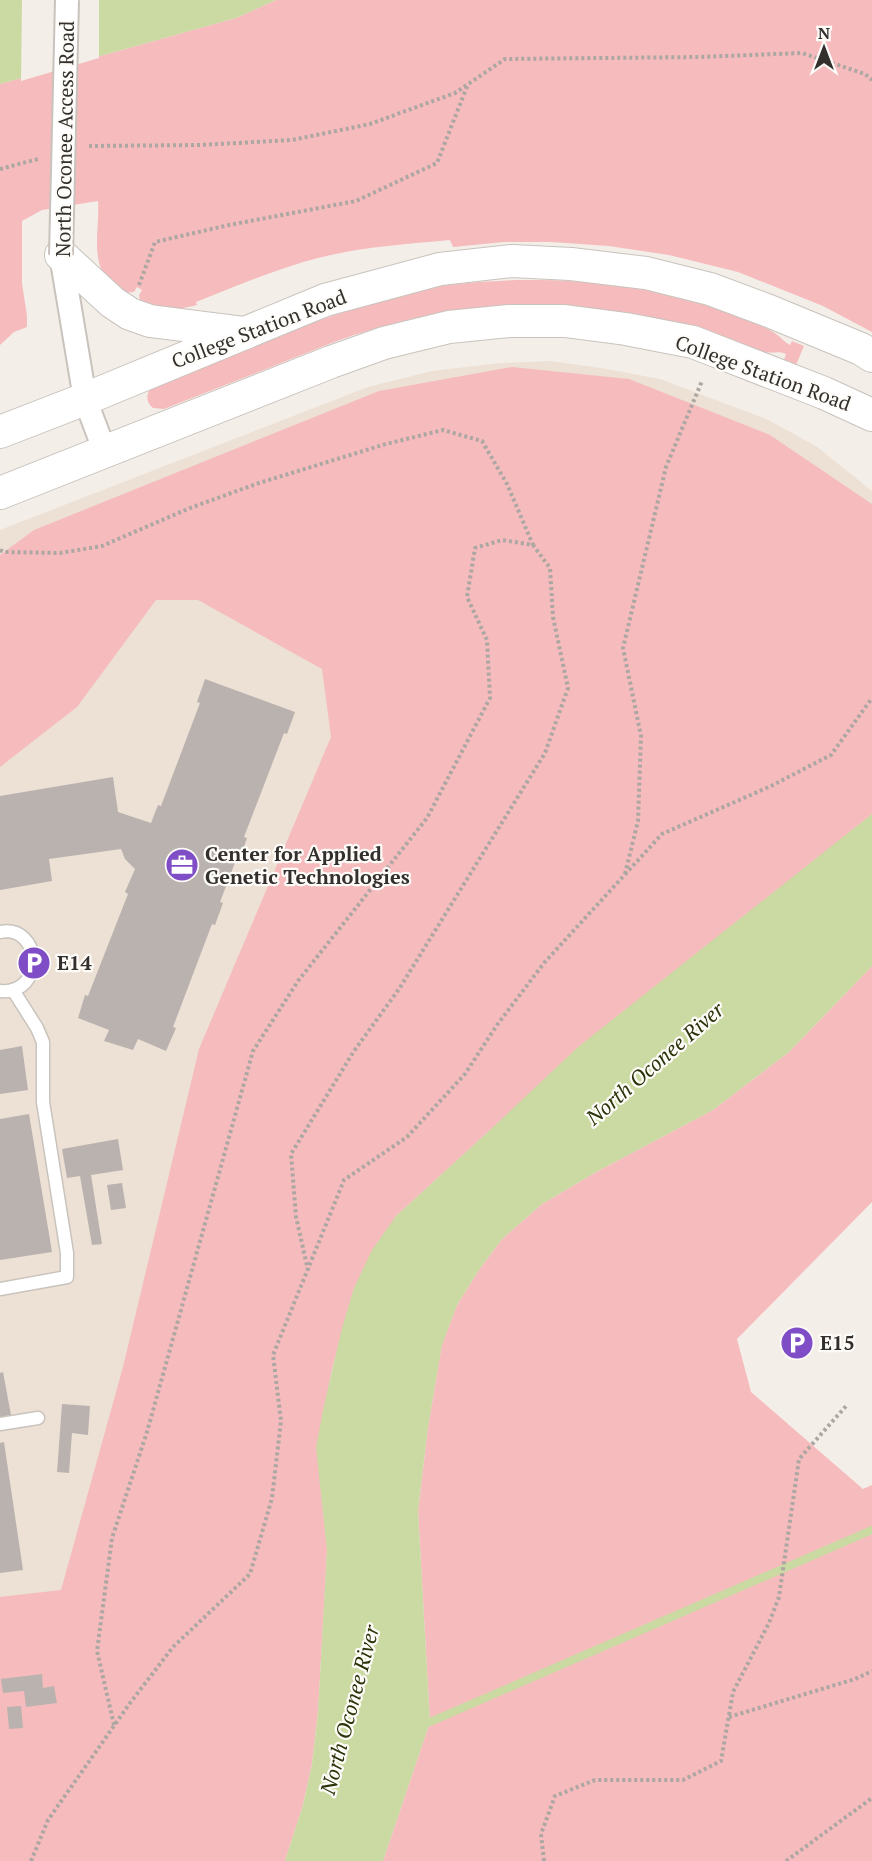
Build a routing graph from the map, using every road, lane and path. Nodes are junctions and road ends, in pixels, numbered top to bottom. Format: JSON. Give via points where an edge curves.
{"nodes":[{"id":1,"x":67,"y":0,"type":"edge"},
{"id":2,"x":872,"y":80,"type":"edge"},
{"id":3,"x":468,"y":84,"type":"junction"},
{"id":4,"x":83,"y":147,"type":"dead end"},
{"id":5,"x":41,"y":158,"type":"dead end"},
{"id":6,"x":0,"y":169,"type":"edge"},
{"id":7,"x":61,"y":255,"type":"junction"},
{"id":8,"x":135,"y":294,"type":"dead end"},
{"id":9,"x":246,"y":333,"type":"junction"},
{"id":10,"x":872,"y":356,"type":"edge"},
{"id":11,"x":702,"y":381,"type":"dead end"},
{"id":12,"x":85,"y":399,"type":"junction"},
{"id":13,"x":872,"y":415,"type":"edge"},
{"id":14,"x":0,"y":432,"type":"edge"},
{"id":15,"x":105,"y":452,"type":"junction"},
{"id":16,"x":0,"y":493,"type":"edge"},
{"id":17,"x":533,"y":545,"type":"junction"},
{"id":18,"x":0,"y":550,"type":"edge"},
{"id":19,"x":872,"y":698,"type":"edge"},
{"id":20,"x":625,"y":875,"type":"junction"},
{"id":21,"x":0,"y":932,"type":"edge"},
{"id":22,"x":13,"y":990,"type":"junction"},
{"id":23,"x":0,"y":991,"type":"edge"},
{"id":24,"x":308,"y":1270,"type":"junction"},
{"id":25,"x":0,"y":1289,"type":"edge"},
{"id":26,"x":847,"y":1406,"type":"dead end"},
{"id":27,"x":38,"y":1418,"type":"dead end"},
{"id":28,"x":0,"y":1424,"type":"edge"},
{"id":29,"x":872,"y":1671,"type":"edge"},
{"id":30,"x":729,"y":1717,"type":"junction"},
{"id":31,"x":114,"y":1725,"type":"junction"},
{"id":32,"x":872,"y":1798,"type":"edge"},
{"id":33,"x":31,"y":1861,"type":"edge"},
{"id":34,"x":544,"y":1861,"type":"edge"},
{"id":35,"x":786,"y":1861,"type":"edge"}],
"edges":[{"from":1,"to":7,"type":"street","name":"North Oconee Access Road","bridge":true},
{"from":2,"to":3,"type":"path","via":[[865,74],[802,54],[505,59]]},
{"from":3,"to":4,"type":"path","via":[[454,93],[370,124],[292,140]]},
{"from":3,"to":8,"type":"path","via":[[437,163],[356,201],[155,242]]},
{"from":5,"to":6,"type":"path"},
{"from":7,"to":9,"type":"main road","via":[[130,314],[150,321]]},
{"from":7,"to":12,"type":"street","name":"North Oconee Access Road"},
{"from":9,"to":10,"type":"main road","name":"College Station Road","via":[[325,300],[440,269],[512,261],[646,273],[710,289]]},
{"from":9,"to":12,"type":"main road","name":"College Station Road"},
{"from":11,"to":20,"type":"path","via":[[666,467],[623,648],[641,735],[638,821]]},
{"from":12,"to":14,"type":"main road","name":"College Station Road"},
{"from":12,"to":15,"type":"street","name":"North Oconee Access Road"},
{"from":13,"to":15,"type":"main road","name":"College Station Road","via":[[693,342],[565,321],[509,321],[449,327],[384,343]]},
{"from":15,"to":16,"type":"main road","name":"College Station Road"},
{"from":17,"to":18,"type":"path","via":[[507,484],[482,441],[442,430],[260,483],[102,546],[60,553]]},
{"from":17,"to":24,"type":"path","via":[[550,568],[553,617],[568,688],[545,753],[291,1154],[296,1217]]},
{"from":17,"to":31,"type":"path","via":[[502,540],[475,548],[467,597],[487,640],[490,698],[427,818],[298,981],[253,1051],[153,1412],[112,1538],[97,1651]]},
{"from":19,"to":20,"type":"path","via":[[831,755],[662,834]]},
{"from":20,"to":24,"type":"path","via":[[544,963],[465,1074],[407,1137],[344,1180]]},
{"from":21,"to":22,"type":"lane","via":[[15,933],[24,939],[34,957],[30,977]]},
{"from":22,"to":23,"type":"lane"},
{"from":22,"to":25,"type":"lane","via":[[44,1042],[43,1102],[67,1253],[67,1278]]},
{"from":24,"to":31,"type":"path","via":[[273,1355],[281,1421],[272,1498],[250,1574],[173,1647]]},
{"from":26,"to":30,"type":"path","via":[[799,1459],[779,1597],[733,1692]]},
{"from":27,"to":28,"type":"lane"},
{"from":29,"to":30,"type":"path"},
{"from":30,"to":34,"type":"path","via":[[721,1761],[683,1780],[595,1780],[555,1796],[541,1834]]},
{"from":31,"to":33,"type":"path","via":[[48,1820]]},
{"from":32,"to":35,"type":"path"}]}
